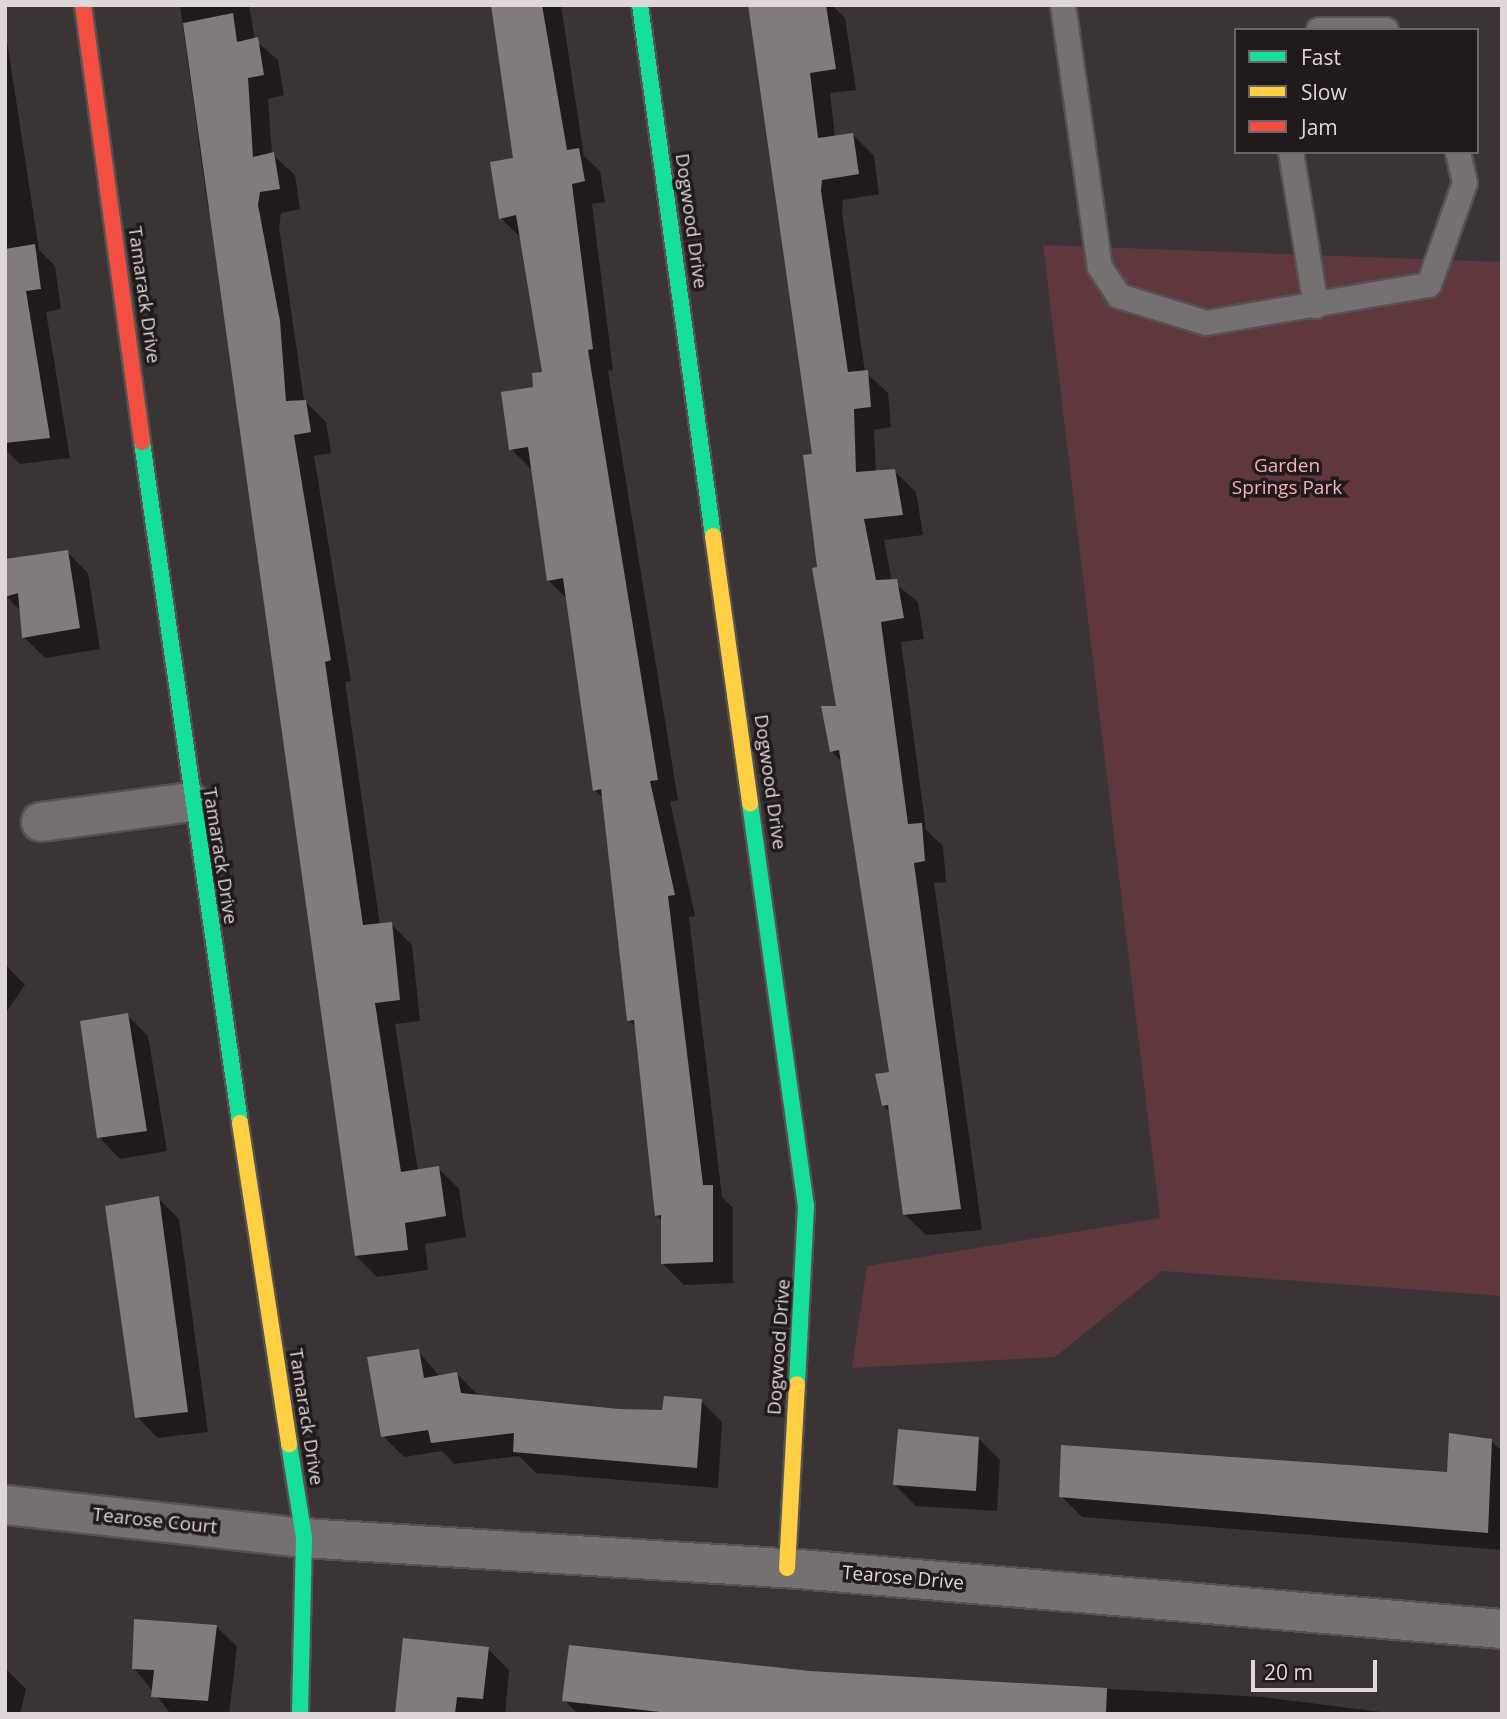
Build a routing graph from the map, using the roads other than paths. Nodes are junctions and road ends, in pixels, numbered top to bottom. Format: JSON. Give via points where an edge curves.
{"nodes":[{"id":1,"x":83,"y":5,"type":"edge"},
{"id":2,"x":640,"y":5,"type":"edge"},
{"id":3,"x":1063,"y":5,"type":"edge"},
{"id":4,"x":1291,"y":154,"type":"edge"},
{"id":5,"x":1458,"y":154,"type":"edge"},
{"id":6,"x":1317,"y":306,"type":"junction"},
{"id":7,"x":190,"y":802,"type":"junction"},
{"id":8,"x":40,"y":822,"type":"dead end"},
{"id":9,"x":5,"y":1505,"type":"edge"},
{"id":10,"x":304,"y":1538,"type":"junction"},
{"id":11,"x":787,"y":1568,"type":"junction"},
{"id":12,"x":1502,"y":1629,"type":"edge"},
{"id":13,"x":300,"y":1714,"type":"edge"}],
"edges":[{"from":1,"to":7,"type":"street","name":"Tamarack Drive"},
{"from":2,"to":11,"type":"street","name":"Dogwood Drive","via":[[806,1206]]},
{"from":3,"to":6,"type":"lane","via":[[1100,267],[1119,296],[1206,323]]},
{"from":4,"to":6,"type":"lane"},
{"from":5,"to":6,"type":"lane","via":[[1465,183],[1429,285]]},
{"from":7,"to":8,"type":"street"},
{"from":7,"to":10,"type":"street","name":"Tamarack Drive"},
{"from":9,"to":10,"type":"street","name":"Tearose Court"},
{"from":10,"to":11,"type":"street","name":"Tearose Drive"},
{"from":10,"to":13,"type":"street","name":"Tamarack Drive"},
{"from":11,"to":12,"type":"street","name":"Tearose Drive"}]}
